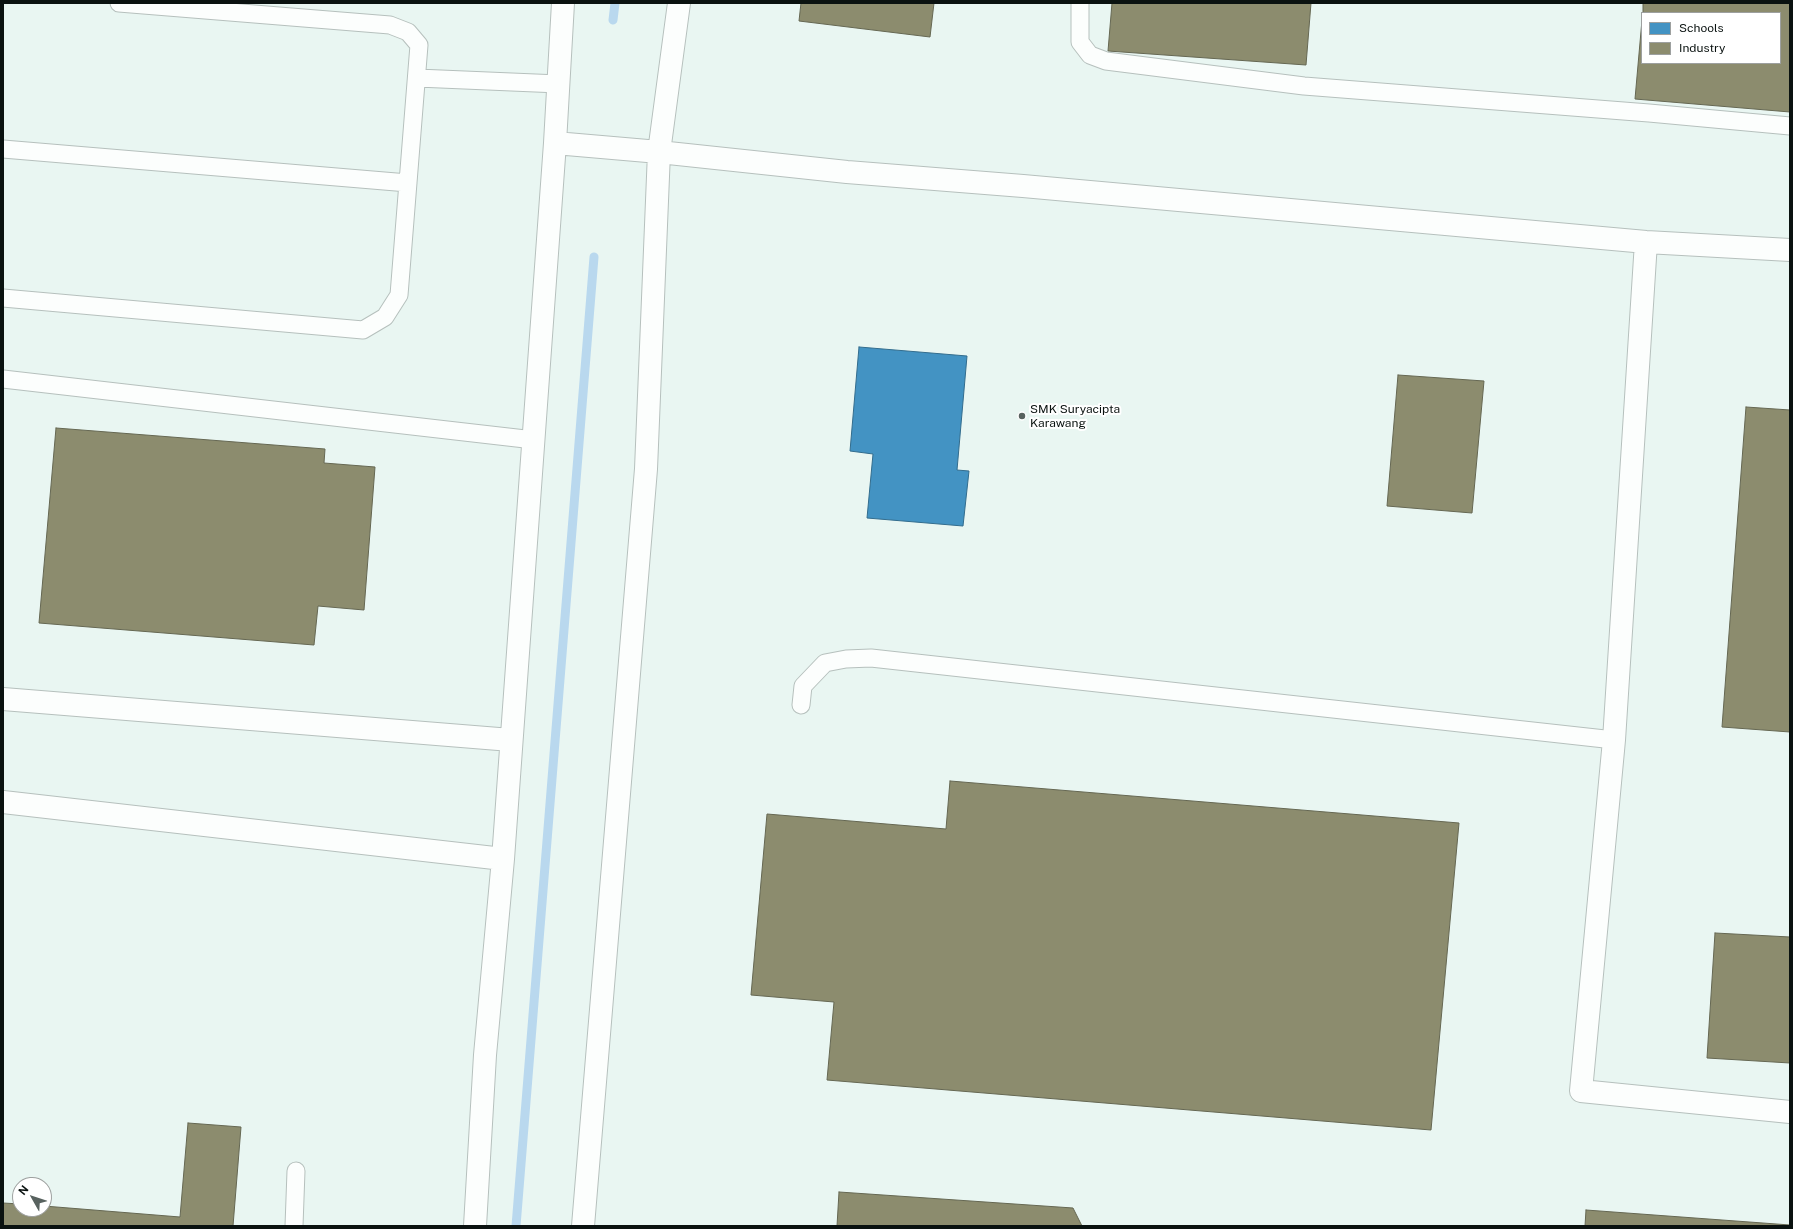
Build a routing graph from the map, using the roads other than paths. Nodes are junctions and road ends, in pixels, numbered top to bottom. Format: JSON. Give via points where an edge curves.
{"nodes":[{"id":1,"x":118,"y":3,"type":"edge"},
{"id":2,"x":563,"y":3,"type":"edge"},
{"id":3,"x":679,"y":3,"type":"edge"},
{"id":4,"x":1080,"y":3,"type":"edge"},
{"id":5,"x":417,"y":78,"type":"junction"},
{"id":6,"x":559,"y":84,"type":"junction"},
{"id":7,"x":1790,"y":126,"type":"edge"},
{"id":8,"x":555,"y":143,"type":"junction"},
{"id":9,"x":3,"y":149,"type":"edge"},
{"id":10,"x":659,"y":152,"type":"junction"},
{"id":11,"x":408,"y":183,"type":"junction"},
{"id":12,"x":1646,"y":242,"type":"junction"},
{"id":13,"x":1790,"y":250,"type":"edge"},
{"id":14,"x":3,"y":298,"type":"edge"},
{"id":15,"x":3,"y":379,"type":"edge"},
{"id":16,"x":534,"y":440,"type":"junction"},
{"id":17,"x":3,"y":699,"type":"edge"},
{"id":18,"x":801,"y":705,"type":"dead end"},
{"id":19,"x":512,"y":740,"type":"junction"},
{"id":20,"x":1614,"y":740,"type":"junction"},
{"id":21,"x":3,"y":802,"type":"edge"},
{"id":22,"x":503,"y":859,"type":"junction"},
{"id":23,"x":1790,"y":1112,"type":"edge"},
{"id":24,"x":296,"y":1171,"type":"dead end"},
{"id":25,"x":294,"y":1226,"type":"edge"},
{"id":26,"x":475,"y":1226,"type":"edge"},
{"id":27,"x":583,"y":1226,"type":"edge"}],
"edges":[{"from":1,"to":5,"type":"lane","via":[[390,25],[408,32],[419,45]]},
{"from":2,"to":6,"type":"street"},
{"from":3,"to":10,"type":"street"},
{"from":4,"to":7,"type":"lane","via":[[1080,42],[1090,55],[1106,62],[1304,86]]},
{"from":5,"to":6,"type":"lane"},
{"from":5,"to":11,"type":"lane"},
{"from":6,"to":8,"type":"street"},
{"from":8,"to":10,"type":"street"},
{"from":8,"to":16,"type":"street"},
{"from":9,"to":11,"type":"lane"},
{"from":10,"to":12,"type":"street","via":[[847,172]]},
{"from":10,"to":27,"type":"street","via":[[646,469]]},
{"from":11,"to":14,"type":"lane","via":[[399,296],[385,317],[363,330]]},
{"from":12,"to":13,"type":"street"},
{"from":12,"to":20,"type":"street"},
{"from":15,"to":16,"type":"lane"},
{"from":16,"to":19,"type":"street"},
{"from":17,"to":19,"type":"street"},
{"from":18,"to":20,"type":"lane","via":[[803,686],[825,663],[846,658],[871,658]]},
{"from":19,"to":22,"type":"street"},
{"from":20,"to":23,"type":"street","via":[[1581,1091]]},
{"from":21,"to":22,"type":"street"},
{"from":22,"to":26,"type":"street","via":[[485,1055]]},
{"from":24,"to":25,"type":"lane"}]}
